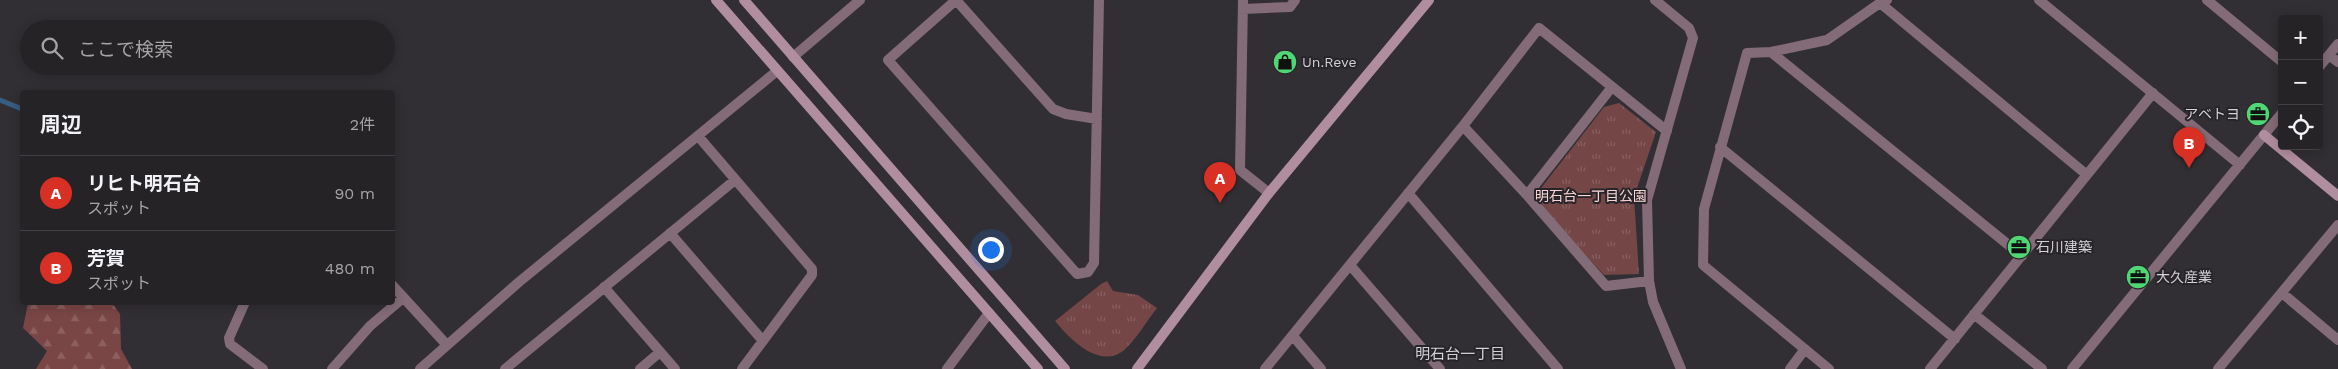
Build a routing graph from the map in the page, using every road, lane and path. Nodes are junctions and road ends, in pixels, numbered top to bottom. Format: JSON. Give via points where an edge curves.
{"nodes":[{"id":1,"x":716,"y":0,"type":"edge"},
{"id":2,"x":744,"y":0,"type":"edge"},
{"id":3,"x":860,"y":0,"type":"edge"},
{"id":4,"x":956,"y":0,"type":"edge"},
{"id":5,"x":1099,"y":0,"type":"edge"},
{"id":6,"x":1295,"y":0,"type":"edge"},
{"id":7,"x":1429,"y":0,"type":"edge"},
{"id":8,"x":1655,"y":0,"type":"edge"},
{"id":9,"x":2040,"y":0,"type":"edge"},
{"id":10,"x":2207,"y":0,"type":"edge"},
{"id":11,"x":1883,"y":1,"type":"edge"},
{"id":12,"x":1243,"y":5,"type":"edge"},
{"id":13,"x":2338,"y":44,"type":"edge"},
{"id":14,"x":1771,"y":52,"type":"junction"},
{"id":15,"x":2329,"y":55,"type":"junction"},
{"id":16,"x":793,"y":57,"type":"junction"},
{"id":17,"x":2280,"y":60,"type":"edge"},
{"id":18,"x":2323,"y":62,"type":"edge"},
{"id":19,"x":2338,"y":62,"type":"edge"},
{"id":20,"x":777,"y":71,"type":"junction"},
{"id":21,"x":1612,"y":87,"type":"junction"},
{"id":22,"x":2152,"y":93,"type":"junction"},
{"id":23,"x":1097,"y":119,"type":"junction"},
{"id":24,"x":2278,"y":119,"type":"edge"},
{"id":25,"x":1463,"y":126,"type":"junction"},
{"id":26,"x":1667,"y":132,"type":"junction"},
{"id":27,"x":2264,"y":135,"type":"junction"},
{"id":28,"x":698,"y":136,"type":"junction"},
{"id":29,"x":1720,"y":147,"type":"junction"},
{"id":30,"x":2240,"y":165,"type":"junction"},
{"id":31,"x":2087,"y":174,"type":"junction"},
{"id":32,"x":735,"y":180,"type":"junction"},
{"id":33,"x":1269,"y":193,"type":"junction"},
{"id":34,"x":1408,"y":193,"type":"junction"},
{"id":35,"x":1527,"y":194,"type":"junction"},
{"id":36,"x":2338,"y":196,"type":"edge"},
{"id":37,"x":2338,"y":225,"type":"edge"},
{"id":38,"x":670,"y":233,"type":"junction"},
{"id":39,"x":2022,"y":256,"type":"junction"},
{"id":40,"x":1350,"y":265,"type":"junction"},
{"id":41,"x":1649,"y":281,"type":"junction"},
{"id":42,"x":604,"y":287,"type":"junction"},
{"id":43,"x":395,"y":289,"type":"edge"},
{"id":44,"x":2282,"y":293,"type":"junction"},
{"id":45,"x":403,"y":298,"type":"junction"},
{"id":46,"x":244,"y":305,"type":"edge"},
{"id":47,"x":395,"y":305,"type":"edge"},
{"id":48,"x":395,"y":305,"type":"edge"},
{"id":49,"x":989,"y":313,"type":"junction"},
{"id":50,"x":1974,"y":314,"type":"junction"},
{"id":51,"x":1292,"y":336,"type":"junction"},
{"id":52,"x":1955,"y":339,"type":"junction"},
{"id":53,"x":2338,"y":340,"type":"edge"},
{"id":54,"x":763,"y":341,"type":"junction"},
{"id":55,"x":446,"y":344,"type":"junction"},
{"id":56,"x":1805,"y":349,"type":"junction"},
{"id":57,"x":660,"y":352,"type":"junction"},
{"id":58,"x":263,"y":369,"type":"edge"},
{"id":59,"x":332,"y":369,"type":"edge"},
{"id":60,"x":420,"y":369,"type":"edge"},
{"id":61,"x":505,"y":369,"type":"edge"},
{"id":62,"x":640,"y":369,"type":"edge"},
{"id":63,"x":675,"y":369,"type":"edge"},
{"id":64,"x":742,"y":369,"type":"edge"},
{"id":65,"x":947,"y":369,"type":"edge"},
{"id":66,"x":1038,"y":369,"type":"edge"},
{"id":67,"x":1066,"y":369,"type":"edge"},
{"id":68,"x":1137,"y":369,"type":"edge"},
{"id":69,"x":1266,"y":369,"type":"edge"},
{"id":70,"x":1321,"y":369,"type":"edge"},
{"id":71,"x":1440,"y":369,"type":"edge"},
{"id":72,"x":1558,"y":369,"type":"edge"},
{"id":73,"x":1681,"y":369,"type":"edge"},
{"id":74,"x":1790,"y":369,"type":"edge"},
{"id":75,"x":1829,"y":369,"type":"edge"},
{"id":76,"x":1930,"y":369,"type":"edge"},
{"id":77,"x":2042,"y":369,"type":"edge"},
{"id":78,"x":2072,"y":369,"type":"edge"},
{"id":79,"x":2218,"y":369,"type":"edge"}],
"edges":[{"from":1,"to":20,"type":"street"},
{"from":2,"to":16,"type":"street"},
{"from":3,"to":16,"type":"street"},
{"from":4,"to":23,"type":"street","via":[[1053,109]]},
{"from":4,"to":23,"type":"street","via":[[888,60],[1077,274],[1088,272],[1094,263]]},
{"from":5,"to":23,"type":"street"},
{"from":6,"to":12,"type":"street","via":[[1290,7]]},
{"from":7,"to":33,"type":"street"},
{"from":8,"to":26,"type":"street","via":[[1689,28],[1693,38]]},
{"from":9,"to":22,"type":"street"},
{"from":10,"to":17,"type":"street"},
{"from":11,"to":14,"type":"street","via":[[1827,40]]},
{"from":11,"to":31,"type":"street"},
{"from":12,"to":33,"type":"street","via":[[1240,170]]},
{"from":13,"to":15,"type":"street"},
{"from":14,"to":29,"type":"street","via":[[1746,53]]},
{"from":14,"to":39,"type":"street"},
{"from":15,"to":18,"type":"street"},
{"from":15,"to":19,"type":"street"},
{"from":16,"to":67,"type":"street"},
{"from":20,"to":28,"type":"street"},
{"from":20,"to":49,"type":"street"},
{"from":21,"to":25,"type":"street","via":[[1539,28]]},
{"from":21,"to":26,"type":"street"},
{"from":21,"to":35,"type":"street"},
{"from":22,"to":30,"type":"street"},
{"from":22,"to":31,"type":"street"},
{"from":24,"to":27,"type":"street"},
{"from":25,"to":34,"type":"street"},
{"from":25,"to":35,"type":"street"},
{"from":26,"to":41,"type":"street","via":[[1647,200]]},
{"from":27,"to":30,"type":"street"},
{"from":27,"to":36,"type":"street"},
{"from":28,"to":32,"type":"street"},
{"from":28,"to":55,"type":"street"},
{"from":29,"to":52,"type":"street"},
{"from":29,"to":56,"type":"street","via":[[1704,209],[1703,265]]},
{"from":30,"to":78,"type":"street"},
{"from":31,"to":39,"type":"street"},
{"from":32,"to":38,"type":"street"},
{"from":32,"to":54,"type":"street","via":[[812,269],[812,275]]},
{"from":33,"to":68,"type":"street"},
{"from":34,"to":40,"type":"street"},
{"from":34,"to":72,"type":"street"},
{"from":35,"to":41,"type":"street","via":[[1606,286]]},
{"from":37,"to":44,"type":"street"},
{"from":38,"to":42,"type":"street"},
{"from":38,"to":54,"type":"street"},
{"from":39,"to":50,"type":"street"},
{"from":40,"to":51,"type":"street"},
{"from":40,"to":71,"type":"street"},
{"from":41,"to":73,"type":"street"},
{"from":42,"to":57,"type":"street"},
{"from":42,"to":61,"type":"street"},
{"from":43,"to":45,"type":"street"},
{"from":44,"to":53,"type":"street"},
{"from":44,"to":79,"type":"street"},
{"from":45,"to":48,"type":"street"},
{"from":45,"to":55,"type":"street"},
{"from":46,"to":58,"type":"street","via":[[229,338],[230,344]]},
{"from":47,"to":59,"type":"street","via":[[370,326]]},
{"from":49,"to":65,"type":"street"},
{"from":49,"to":66,"type":"street"},
{"from":50,"to":52,"type":"street"},
{"from":50,"to":77,"type":"street"},
{"from":51,"to":69,"type":"street"},
{"from":51,"to":70,"type":"street"},
{"from":52,"to":76,"type":"street"},
{"from":54,"to":64,"type":"street"},
{"from":55,"to":60,"type":"street"},
{"from":56,"to":74,"type":"street"},
{"from":56,"to":75,"type":"street"},
{"from":57,"to":62,"type":"street"},
{"from":57,"to":63,"type":"street"}]}
